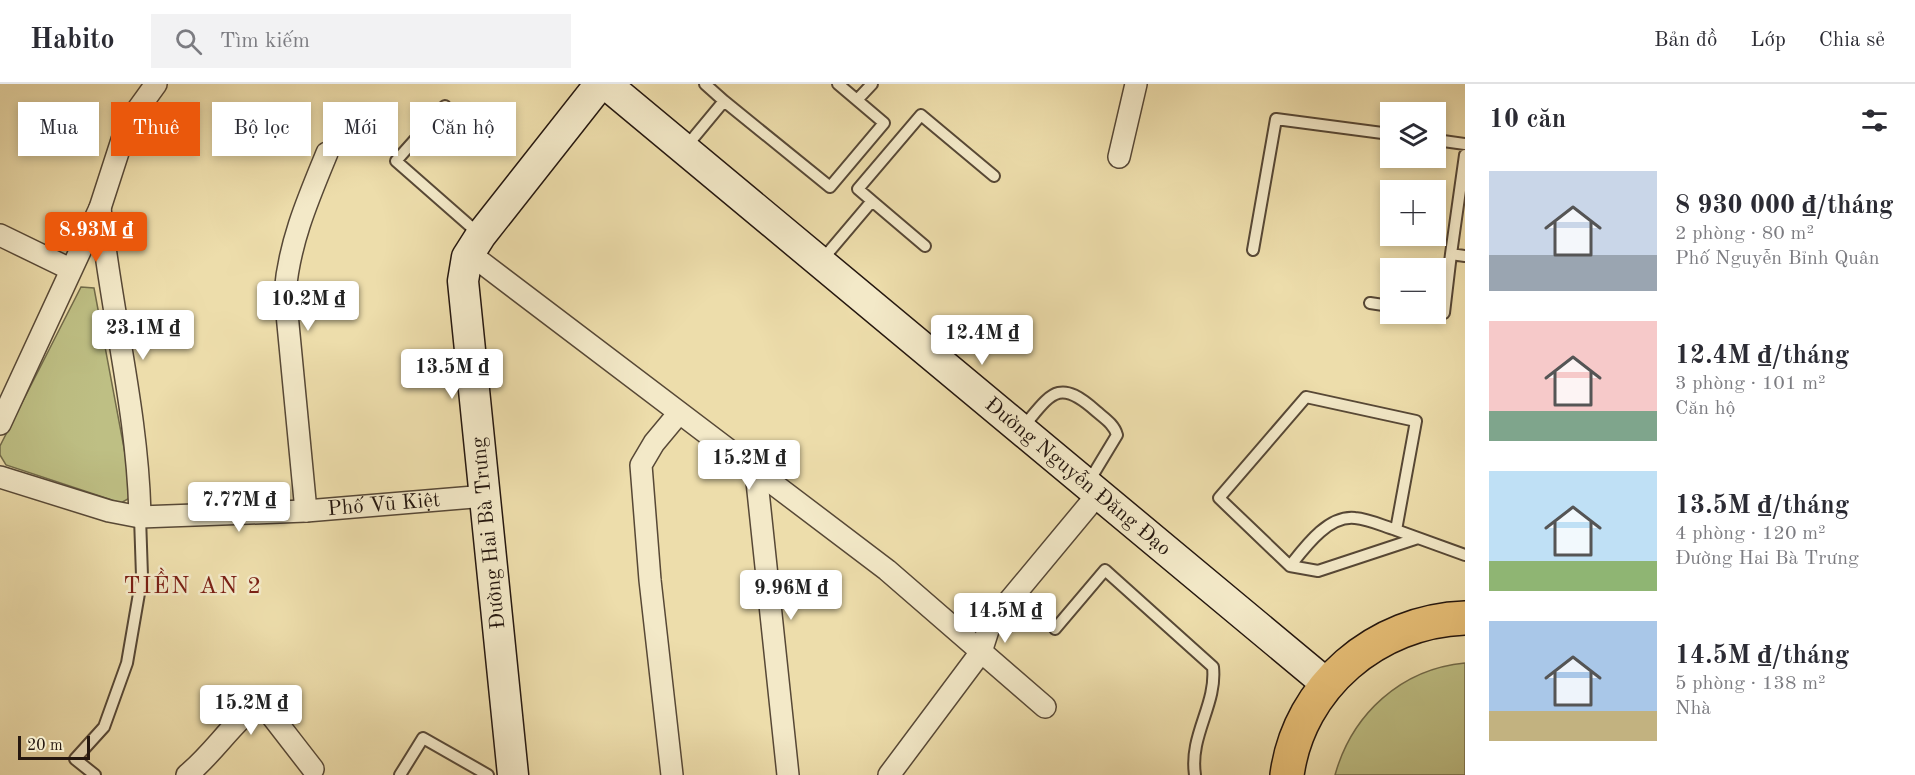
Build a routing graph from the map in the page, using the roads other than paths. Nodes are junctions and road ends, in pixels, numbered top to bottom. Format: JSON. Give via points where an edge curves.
{"nodes":[{"id":1,"x":156,"y":84,"type":"edge"},
{"id":2,"x":600,"y":84,"type":"edge"},
{"id":3,"x":606,"y":84,"type":"edge"},
{"id":4,"x":705,"y":84,"type":"edge"},
{"id":5,"x":838,"y":84,"type":"edge"},
{"id":6,"x":872,"y":84,"type":"edge"},
{"id":7,"x":1136,"y":84,"type":"edge"},
{"id":8,"x":857,"y":100,"type":"junction"},
{"id":9,"x":724,"y":101,"type":"junction"},
{"id":10,"x":1380,"y":133,"type":"edge"},
{"id":11,"x":1446,"y":141,"type":"edge"},
{"id":12,"x":1465,"y":144,"type":"edge"},
{"id":13,"x":410,"y":145,"type":"edge"},
{"id":14,"x":684,"y":148,"type":"junction"},
{"id":15,"x":1465,"y":155,"type":"edge"},
{"id":16,"x":326,"y":156,"type":"edge"},
{"id":17,"x":1119,"y":157,"type":"dead end"},
{"id":18,"x":994,"y":176,"type":"dead end"},
{"id":19,"x":872,"y":201,"type":"junction"},
{"id":20,"x":100,"y":208,"type":"junction"},
{"id":21,"x":0,"y":235,"type":"edge"},
{"id":22,"x":475,"y":244,"type":"junction"},
{"id":23,"x":925,"y":246,"type":"dead end"},
{"id":24,"x":1253,"y":250,"type":"dead end"},
{"id":25,"x":1451,"y":254,"type":"junction"},
{"id":26,"x":1465,"y":256,"type":"edge"},
{"id":27,"x":820,"y":263,"type":"junction"},
{"id":28,"x":70,"y":269,"type":"junction"},
{"id":29,"x":1446,"y":296,"type":"edge"},
{"id":30,"x":1370,"y":303,"type":"dead end"},
{"id":31,"x":1380,"y":304,"type":"edge"},
{"id":32,"x":679,"y":413,"type":"junction"},
{"id":33,"x":0,"y":424,"type":"edge"},
{"id":34,"x":1021,"y":429,"type":"junction"},
{"id":35,"x":756,"y":472,"type":"junction"},
{"id":36,"x":0,"y":477,"type":"edge"},
{"id":37,"x":1093,"y":490,"type":"junction"},
{"id":38,"x":486,"y":496,"type":"junction"},
{"id":39,"x":306,"y":511,"type":"junction"},
{"id":40,"x":140,"y":517,"type":"junction"},
{"id":41,"x":1396,"y":530,"type":"junction"},
{"id":42,"x":1418,"y":538,"type":"junction"},
{"id":43,"x":1465,"y":555,"type":"edge"},
{"id":44,"x":1290,"y":566,"type":"junction"},
{"id":45,"x":1464,"y":613,"type":"edge"},
{"id":46,"x":1055,"y":629,"type":"dead end"},
{"id":47,"x":981,"y":652,"type":"junction"},
{"id":48,"x":1328,"y":685,"type":"junction"},
{"id":49,"x":1045,"y":707,"type":"dead end"},
{"id":50,"x":313,"y":769,"type":"dead end"},
{"id":51,"x":95,"y":775,"type":"edge"},
{"id":52,"x":188,"y":775,"type":"edge"},
{"id":53,"x":400,"y":775,"type":"edge"},
{"id":54,"x":488,"y":775,"type":"edge"},
{"id":55,"x":513,"y":775,"type":"edge"},
{"id":56,"x":672,"y":775,"type":"edge"},
{"id":57,"x":788,"y":775,"type":"edge"},
{"id":58,"x":889,"y":775,"type":"edge"},
{"id":59,"x":1195,"y":775,"type":"edge"},
{"id":60,"x":1287,"y":775,"type":"edge"}],
"edges":[{"from":1,"to":20,"type":"street","via":[[133,116],[122,140]]},
{"from":2,"to":22,"type":"main road","name":"Đường Hai Bà Trưng"},
{"from":3,"to":14,"type":"main road","name":"Đường Nguyễn Đăng Đạo"},
{"from":4,"to":9,"type":"lane"},
{"from":5,"to":8,"type":"lane"},
{"from":6,"to":8,"type":"lane"},
{"from":7,"to":17,"type":"street"},
{"from":8,"to":9,"type":"lane","via":[[884,123],[830,187]]},
{"from":9,"to":14,"type":"lane"},
{"from":10,"to":24,"type":"lane","via":[[1276,120]]},
{"from":11,"to":12,"type":"lane"},
{"from":13,"to":22,"type":"lane","via":[[396,161]]},
{"from":14,"to":27,"type":"main road","name":"Đường Nguyễn Đăng Đạo"},
{"from":15,"to":25,"type":"lane"},
{"from":16,"to":39,"type":"street","via":[[299,221],[287,264],[285,293]]},
{"from":18,"to":19,"type":"lane","via":[[921,115],[858,189]]},
{"from":19,"to":23,"type":"lane"},
{"from":19,"to":27,"type":"lane"},
{"from":20,"to":28,"type":"street"},
{"from":20,"to":40,"type":"street","via":[[134,424]]},
{"from":21,"to":28,"type":"street"},
{"from":22,"to":32,"type":"street"},
{"from":22,"to":38,"type":"main road","name":"Đường Hai Bà Trưng","via":[[463,280]]},
{"from":25,"to":26,"type":"lane"},
{"from":25,"to":29,"type":"lane"},
{"from":27,"to":34,"type":"main road","name":"Đường Nguyễn Đăng Đạo"},
{"from":28,"to":33,"type":"street"},
{"from":30,"to":31,"type":"lane"},
{"from":32,"to":35,"type":"street"},
{"from":32,"to":56,"type":"street","via":[[641,465]]},
{"from":34,"to":37,"type":"main road","name":"Đường Nguyễn Đăng Đạo"},
{"from":34,"to":37,"type":"lane","via":[[1054,394],[1069,392],[1080,397],[1117,435]]},
{"from":35,"to":47,"type":"street","via":[[887,570]]},
{"from":35,"to":57,"type":"street"},
{"from":36,"to":40,"type":"street","name":"Phố Vũ Kiệt"},
{"from":37,"to":47,"type":"street","via":[[990,624]]},
{"from":37,"to":48,"type":"main road","name":"Đường Nguyễn Đăng Đạo"},
{"from":38,"to":39,"type":"street","name":"Phố Vũ Kiệt"},
{"from":38,"to":55,"type":"main road","name":"Đường Hai Bà Trưng"},
{"from":39,"to":40,"type":"street","name":"Phố Vũ Kiệt"},
{"from":40,"to":51,"type":"lane","via":[[142,576],[127,663],[104,727],[75,759]]},
{"from":41,"to":42,"type":"lane"},
{"from":41,"to":44,"type":"lane","via":[[1354,517],[1340,520],[1322,531]]},
{"from":41,"to":44,"type":"lane","via":[[1416,421],[1306,397],[1219,498]]},
{"from":42,"to":43,"type":"lane"},
{"from":42,"to":44,"type":"lane","via":[[1318,571]]},
{"from":45,"to":48,"type":"main road","via":[[1385,639],[1351,661]]},
{"from":46,"to":59,"type":"lane","via":[[1105,570],[1213,667],[1212,688],[1194,748]]},
{"from":47,"to":49,"type":"street"},
{"from":47,"to":58,"type":"street"},
{"from":48,"to":60,"type":"main road","via":[[1300,729]]},
{"from":50,"to":52,"type":"street","via":[[261,702],[244,714],[210,756]]},
{"from":53,"to":54,"type":"lane","via":[[423,738]]}]}
